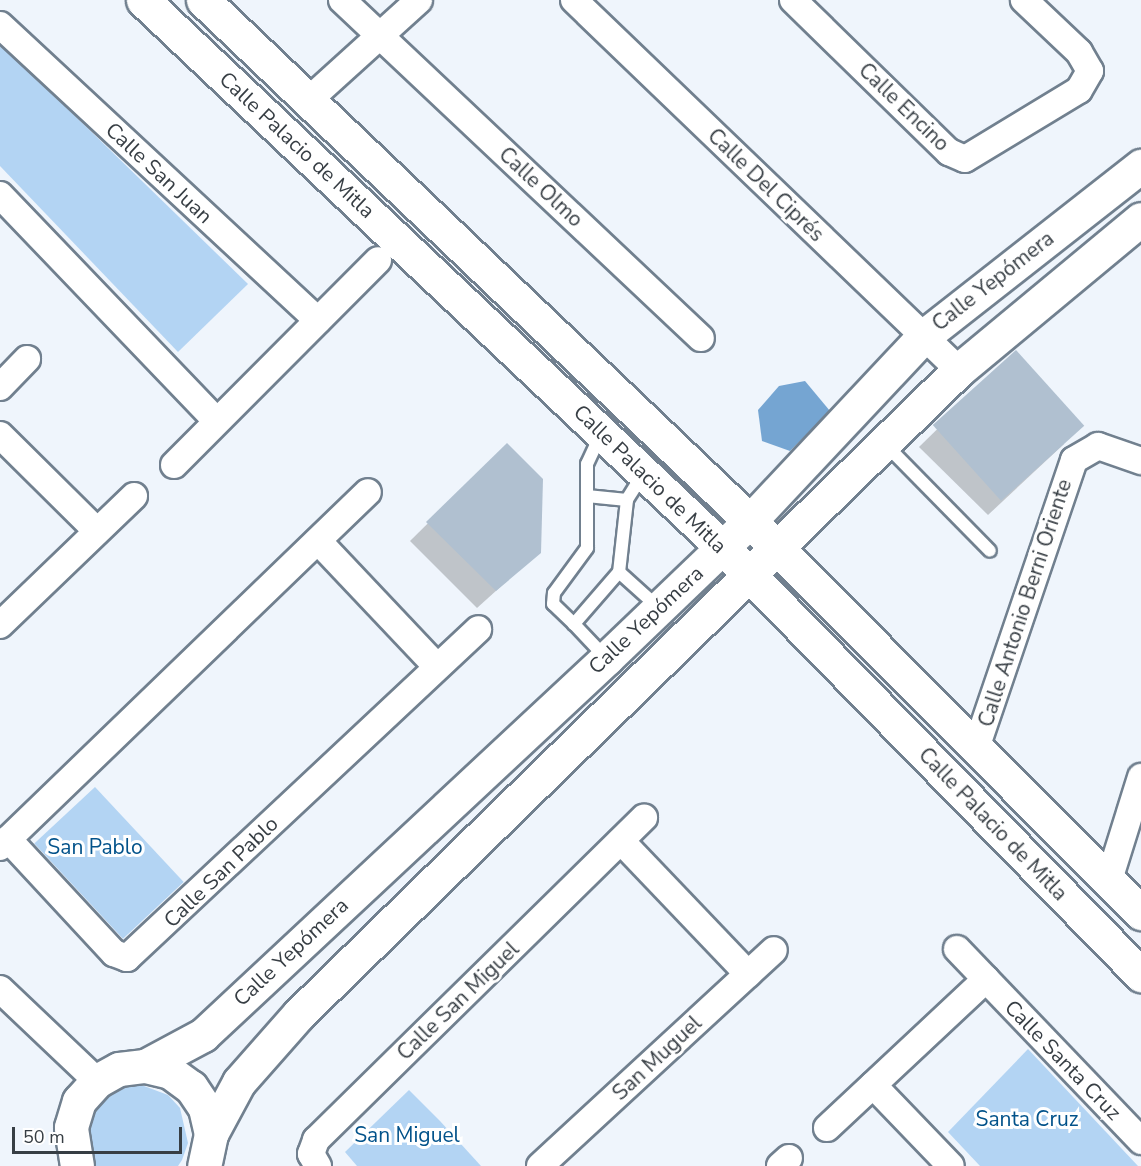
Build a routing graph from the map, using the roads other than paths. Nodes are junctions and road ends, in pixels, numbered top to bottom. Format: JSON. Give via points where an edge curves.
{"nodes":[{"id":1,"x":143,"y":0,"type":"edge"},
{"id":2,"x":203,"y":0,"type":"edge"},
{"id":3,"x":342,"y":0,"type":"edge"},
{"id":4,"x":419,"y":0,"type":"edge"},
{"id":5,"x":574,"y":0,"type":"edge"},
{"id":6,"x":793,"y":0,"type":"edge"},
{"id":7,"x":1024,"y":0,"type":"edge"},
{"id":8,"x":0,"y":25,"type":"edge"},
{"id":9,"x":381,"y":36,"type":"junction"},
{"id":10,"x":310,"y":99,"type":"junction"},
{"id":11,"x":1141,"y":166,"type":"edge"},
{"id":12,"x":0,"y":195,"type":"edge"},
{"id":13,"x":1141,"y":219,"type":"edge"},
{"id":14,"x":378,"y":261,"type":"dead end"},
{"id":15,"x":318,"y":321,"type":"junction"},
{"id":16,"x":924,"y":336,"type":"junction"},
{"id":17,"x":701,"y":338,"type":"dead end"},
{"id":18,"x":27,"y":359,"type":"dead end"},
{"id":19,"x":959,"y":370,"type":"junction"},
{"id":20,"x":0,"y":387,"type":"edge"},
{"id":21,"x":217,"y":421,"type":"junction"},
{"id":22,"x":602,"y":433,"type":"junction"},
{"id":23,"x":0,"y":435,"type":"edge"},
{"id":24,"x":886,"y":444,"type":"junction"},
{"id":25,"x":1141,"y":461,"type":"edge"},
{"id":26,"x":174,"y":465,"type":"dead end"},
{"id":27,"x":636,"y":486,"type":"junction"},
{"id":28,"x":368,"y":492,"type":"dead end"},
{"id":29,"x":587,"y":495,"type":"junction"},
{"id":30,"x":134,"y":496,"type":"dead end"},
{"id":31,"x":750,"y":521,"type":"junction"},
{"id":32,"x":97,"y":531,"type":"junction"},
{"id":33,"x":318,"y":541,"type":"junction"},
{"id":34,"x":723,"y":548,"type":"junction"},
{"id":35,"x":777,"y":551,"type":"junction"},
{"id":36,"x":990,"y":551,"type":"dead end"},
{"id":37,"x":619,"y":572,"type":"junction"},
{"id":38,"x":751,"y":576,"type":"junction"},
{"id":39,"x":659,"y":608,"type":"junction"},
{"id":40,"x":574,"y":624,"type":"junction"},
{"id":41,"x":0,"y":625,"type":"edge"},
{"id":42,"x":477,"y":629,"type":"dead end"},
{"id":43,"x":606,"y":658,"type":"junction"},
{"id":44,"x":437,"y":667,"type":"junction"},
{"id":45,"x":976,"y":748,"type":"junction"},
{"id":46,"x":1141,"y":777,"type":"edge"},
{"id":47,"x":644,"y":818,"type":"dead end"},
{"id":48,"x":621,"y":841,"type":"junction"},
{"id":49,"x":4,"y":843,"type":"edge"},
{"id":50,"x":1109,"y":880,"type":"junction"},
{"id":51,"x":1141,"y":913,"type":"edge"},
{"id":52,"x":957,"y":949,"type":"dead end"},
{"id":53,"x":774,"y":950,"type":"dead end"},
{"id":54,"x":748,"y":974,"type":"junction"},
{"id":55,"x":1141,"y":975,"type":"edge"},
{"id":56,"x":986,"y":979,"type":"junction"},
{"id":57,"x":0,"y":989,"type":"edge"},
{"id":58,"x":145,"y":1066,"type":"junction"},
{"id":59,"x":97,"y":1081,"type":"junction"},
{"id":60,"x":873,"y":1085,"type":"junction"},
{"id":61,"x":827,"y":1128,"type":"dead end"},
{"id":62,"x":211,"y":1134,"type":"junction"},
{"id":63,"x":1141,"y":1141,"type":"edge"},
{"id":64,"x":77,"y":1166,"type":"edge"},
{"id":65,"x":204,"y":1166,"type":"edge"},
{"id":66,"x":318,"y":1166,"type":"edge"},
{"id":67,"x":540,"y":1166,"type":"edge"},
{"id":68,"x":951,"y":1166,"type":"edge"}],
"edges":[{"from":1,"to":22,"type":"main road","name":"Calle Palacio de Mitla"},
{"from":2,"to":10,"type":"main road","name":"Calle Palacio de Mitla"},
{"from":3,"to":9,"type":"street","name":"Calle Olmo"},
{"from":4,"to":9,"type":"street"},
{"from":5,"to":16,"type":"street","name":"Calle Del Ciprés"},
{"from":6,"to":7,"type":"street","name":"Calle Encino","via":[[949,152],[965,159],[1079,90],[1090,71],[1079,52]]},
{"from":8,"to":15,"type":"street","name":"Calle San Juan"},
{"from":9,"to":10,"type":"street"},
{"from":9,"to":17,"type":"street","name":"Calle Olmo"},
{"from":10,"to":31,"type":"main road","name":"Calle Palacio de Mitla"},
{"from":11,"to":16,"type":"main road","name":"Calle Yepómera"},
{"from":12,"to":21,"type":"street"},
{"from":13,"to":19,"type":"main road","name":"Calle Yepómera"},
{"from":14,"to":15,"type":"street"},
{"from":15,"to":21,"type":"street"},
{"from":16,"to":19,"type":"street","name":"Calle Del Ciprés"},
{"from":16,"to":31,"type":"main road","name":"Calle Yepómera"},
{"from":18,"to":20,"type":"street"},
{"from":19,"to":24,"type":"main road","name":"Calle Yepómera"},
{"from":21,"to":26,"type":"street"},
{"from":22,"to":27,"type":"main road","name":"Calle Palacio de Mitla"},
{"from":22,"to":29,"type":"lane","via":[[587,464]]},
{"from":23,"to":32,"type":"street"},
{"from":24,"to":35,"type":"main road","name":"Calle Yepómera"},
{"from":24,"to":36,"type":"lane"},
{"from":25,"to":45,"type":"street","name":"Calle Antonio Berni Oriente","via":[[1098,446],[1074,460]]},
{"from":27,"to":29,"type":"lane"},
{"from":27,"to":34,"type":"main road","name":"Calle Palacio de Mitla"},
{"from":27,"to":37,"type":"lane"},
{"from":28,"to":33,"type":"street","name":"Calle San Pablo"},
{"from":29,"to":40,"type":"lane","via":[[587,548],[552,598]]},
{"from":30,"to":32,"type":"street"},
{"from":31,"to":34,"type":"main road","name":"Calle Yepómera"},
{"from":31,"to":35,"type":"main road","name":"Calle Palacio de Mitla"},
{"from":32,"to":41,"type":"street"},
{"from":33,"to":44,"type":"street"},
{"from":33,"to":49,"type":"street","name":"Calle San Pablo"},
{"from":34,"to":38,"type":"main road","name":"Calle Palacio de Mitla"},
{"from":34,"to":39,"type":"main road","name":"Calle Yepómera"},
{"from":35,"to":38,"type":"main road","name":"Calle Yepómera"},
{"from":35,"to":45,"type":"main road","name":"Calle Palacio de Mitla"},
{"from":37,"to":39,"type":"lane"},
{"from":37,"to":40,"type":"lane"},
{"from":38,"to":55,"type":"main road","name":"Calle Palacio de Mitla"},
{"from":38,"to":62,"type":"main road","name":"Calle Yepómera","via":[[299,1014],[239,1082]]},
{"from":39,"to":43,"type":"main road","name":"Calle Yepómera"},
{"from":40,"to":43,"type":"lane"},
{"from":42,"to":44,"type":"street","name":"Calle San Pablo"},
{"from":43,"to":58,"type":"main road","name":"Calle Yepómera","via":[[203,1035]]},
{"from":44,"to":49,"type":"street","name":"Calle San Pablo","via":[[127,958],[114,953]]},
{"from":45,"to":50,"type":"main road","name":"Calle Palacio de Mitla"},
{"from":46,"to":50,"type":"street"},
{"from":47,"to":48,"type":"street","name":"Calle San Miguel"},
{"from":48,"to":54,"type":"street"},
{"from":48,"to":66,"type":"street","name":"Calle San Miguel","via":[[316,1140],[311,1154]]},
{"from":50,"to":51,"type":"main road","name":"Calle Palacio de Mitla"},
{"from":52,"to":56,"type":"street","name":"Calle Santa Cruz"},
{"from":53,"to":54,"type":"street","name":"San Muguel"},
{"from":54,"to":67,"type":"street","name":"San Muguel"},
{"from":56,"to":60,"type":"street"},
{"from":56,"to":63,"type":"street","name":"Calle Santa Cruz"},
{"from":57,"to":59,"type":"street"},
{"from":58,"to":59,"type":"main road","via":[[119,1069]]},
{"from":58,"to":62,"type":"main road","via":[[170,1072],[191,1087],[206,1108]]},
{"from":59,"to":64,"type":"main road","via":[[80,1101],[71,1127]]},
{"from":60,"to":61,"type":"street"},
{"from":60,"to":68,"type":"street"},
{"from":62,"to":65,"type":"main road"}]}
